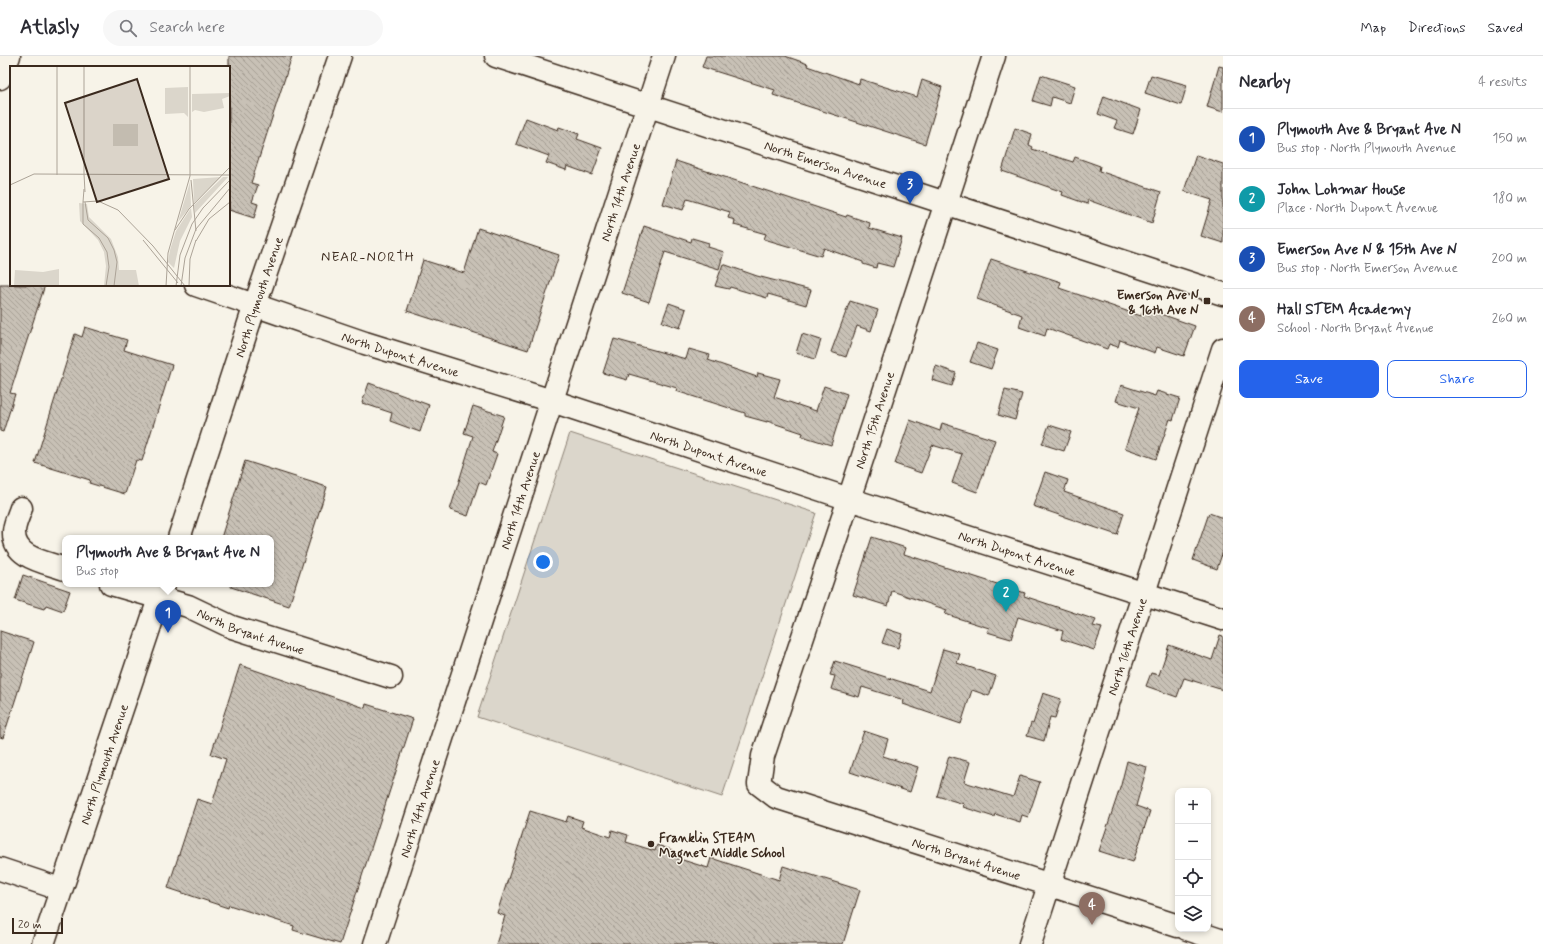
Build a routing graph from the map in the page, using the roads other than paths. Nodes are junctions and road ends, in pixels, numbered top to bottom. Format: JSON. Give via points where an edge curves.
{"nodes":[{"id":1,"x":340,"y":56,"type":"edge"},
{"id":2,"x":496,"y":56,"type":"edge"},
{"id":3,"x":664,"y":56,"type":"edge"},
{"id":4,"x":994,"y":56,"type":"edge"},
{"id":5,"x":648,"y":106,"type":"junction"},
{"id":6,"x":946,"y":203,"type":"junction"},
{"id":7,"x":199,"y":286,"type":"edge"},
{"id":8,"x":1223,"y":294,"type":"edge"},
{"id":9,"x":255,"y":305,"type":"junction"},
{"id":10,"x":1223,"y":349,"type":"edge"},
{"id":11,"x":552,"y":401,"type":"junction"},
{"id":12,"x":849,"y":499,"type":"junction"},
{"id":13,"x":21,"y":508,"type":"dead end"},
{"id":14,"x":180,"y":535,"type":"edge"},
{"id":15,"x":62,"y":568,"type":"edge"},
{"id":16,"x":136,"y":587,"type":"edge"},
{"id":17,"x":162,"y":590,"type":"edge"},
{"id":18,"x":1144,"y":593,"type":"junction"},
{"id":19,"x":1223,"y":619,"type":"edge"},
{"id":20,"x":391,"y":677,"type":"dead end"},
{"id":21,"x":759,"y":784,"type":"joint"},
{"id":22,"x":0,"y":869,"type":"edge"},
{"id":23,"x":1049,"y":884,"type":"junction"},
{"id":24,"x":60,"y":889,"type":"junction"},
{"id":25,"x":1175,"y":925,"type":"edge"},
{"id":26,"x":1196,"y":932,"type":"edge"},
{"id":27,"x":1223,"y":941,"type":"edge"},
{"id":28,"x":42,"y":944,"type":"edge"},
{"id":29,"x":375,"y":944,"type":"edge"},
{"id":30,"x":1030,"y":944,"type":"edge"}],
"edges":[{"from":1,"to":9,"type":"street","name":"North Plymouth Avenue"},
{"from":2,"to":5,"type":"street","name":"North Emerson Avenue"},
{"from":3,"to":5,"type":"street","name":"North 14th Avenue"},
{"from":4,"to":6,"type":"street","name":"North 15th Avenue"},
{"from":5,"to":6,"type":"street","name":"North Emerson Avenue"},
{"from":5,"to":11,"type":"street","name":"North 14th Avenue"},
{"from":6,"to":8,"type":"street","name":"North Emerson Avenue"},
{"from":6,"to":12,"type":"street","name":"North 15th Avenue"},
{"from":7,"to":9,"type":"street","name":"North Dupont Avenue"},
{"from":9,"to":11,"type":"street","name":"North Dupont Avenue","via":[[364,343]]},
{"from":9,"to":14,"type":"street","name":"North Plymouth Avenue"},
{"from":10,"to":18,"type":"street","name":"North 16th Avenue"},
{"from":11,"to":12,"type":"street","name":"North Dupont Avenue"},
{"from":11,"to":29,"type":"street","name":"North 14th Avenue"},
{"from":12,"to":18,"type":"street","name":"North Dupont Avenue"},
{"from":12,"to":21,"type":"street","name":"North 15th Avenue","via":[[763,756]]},
{"from":13,"to":15,"type":"street","via":[[14,531],[15,544],[24,554]]},
{"from":16,"to":17,"type":"street","name":"North Bryant Avenue"},
{"from":17,"to":20,"type":"street","name":"North Bryant Avenue","via":[[232,627]]},
{"from":17,"to":24,"type":"street","name":"North Plymouth Avenue"},
{"from":18,"to":19,"type":"street","name":"North Dupont Avenue"},
{"from":18,"to":23,"type":"street","name":"North 16th Avenue"},
{"from":21,"to":23,"type":"street","name":"North Bryant Avenue","via":[[776,797]]},
{"from":22,"to":24,"type":"street"},
{"from":23,"to":25,"type":"street","name":"North Bryant Avenue"},
{"from":23,"to":30,"type":"street","name":"North 16th Avenue"},
{"from":24,"to":28,"type":"street","name":"North Plymouth Avenue"},
{"from":26,"to":27,"type":"street"}]}
